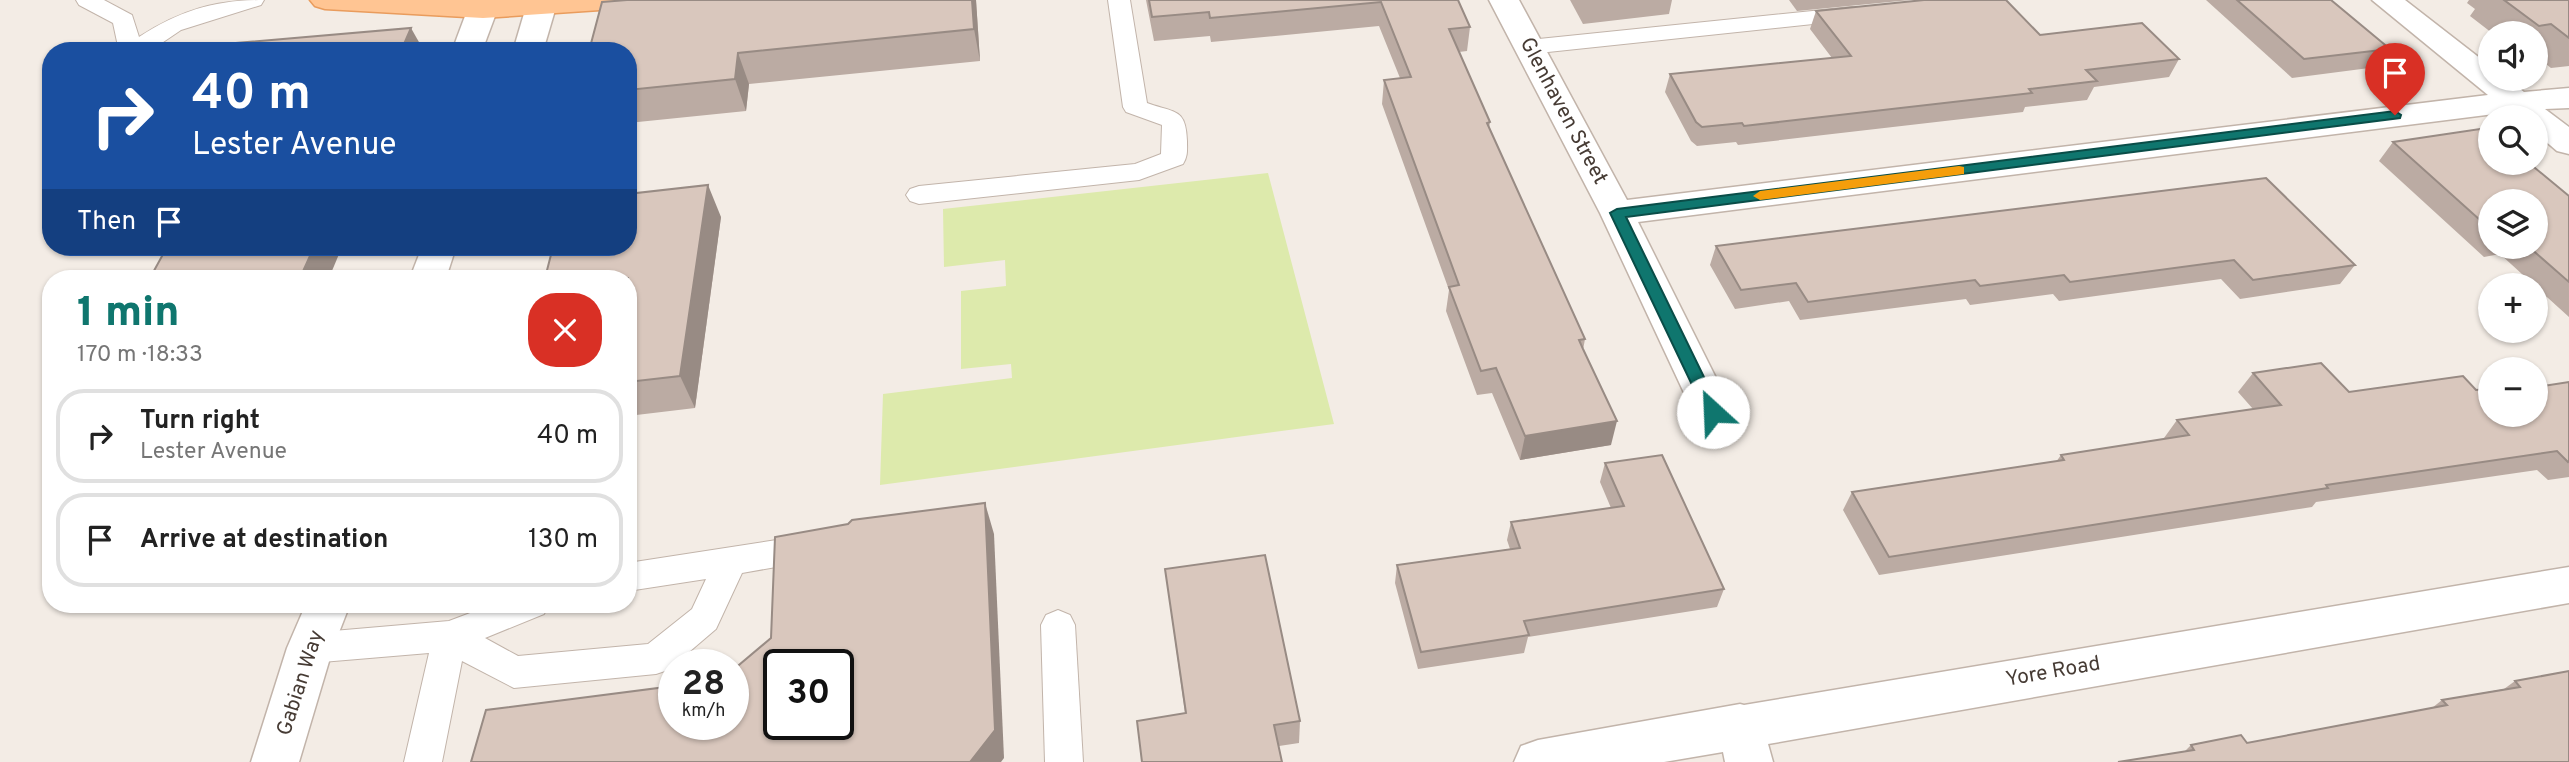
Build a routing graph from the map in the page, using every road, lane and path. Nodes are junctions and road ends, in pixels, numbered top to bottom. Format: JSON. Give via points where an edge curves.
{"nodes":[{"id":1,"x":86,"y":0,"type":"edge"},
{"id":2,"x":253,"y":0,"type":"edge"},
{"id":3,"x":325,"y":0,"type":"edge"},
{"id":4,"x":615,"y":0,"type":"edge"},
{"id":5,"x":1119,"y":0,"type":"edge"},
{"id":6,"x":1504,"y":0,"type":"edge"},
{"id":7,"x":2387,"y":0,"type":"edge"},
{"id":8,"x":542,"y":4,"type":"edge"},
{"id":9,"x":484,"y":5,"type":"edge"},
{"id":10,"x":1880,"y":11,"type":"edge"},
{"id":11,"x":130,"y":42,"type":"edge"},
{"id":12,"x":147,"y":42,"type":"edge"},
{"id":13,"x":470,"y":42,"type":"edge"},
{"id":14,"x":531,"y":42,"type":"edge"},
{"id":15,"x":1529,"y":47,"type":"junction"},
{"id":16,"x":2569,"y":98,"type":"edge"},
{"id":17,"x":2478,"y":105,"type":"edge"},
{"id":18,"x":2520,"y":105,"type":"edge"},
{"id":19,"x":2548,"y":105,"type":"edge"},
{"id":20,"x":2548,"y":127,"type":"edge"},
{"id":21,"x":2569,"y":144,"type":"edge"},
{"id":22,"x":919,"y":195,"type":"dead end"},
{"id":23,"x":1617,"y":213,"type":"junction"},
{"id":24,"x":1713,"y":412,"type":"dead end"},
{"id":25,"x":848,"y":542,"type":"edge"},
{"id":26,"x":731,"y":561,"type":"junction"},
{"id":27,"x":637,"y":576,"type":"edge"},
{"id":28,"x":2569,"y":584,"type":"edge"},
{"id":29,"x":324,"y":613,"type":"edge"},
{"id":30,"x":509,"y":613,"type":"edge"},
{"id":31,"x":1058,"y":625,"type":"dead end"},
{"id":32,"x":450,"y":636,"type":"junction"},
{"id":33,"x":310,"y":648,"type":"junction"},
{"id":34,"x":1744,"y":744,"type":"edge"},
{"id":35,"x":275,"y":762,"type":"edge"},
{"id":36,"x":423,"y":762,"type":"edge"},
{"id":37,"x":1064,"y":762,"type":"edge"},
{"id":38,"x":1538,"y":762,"type":"edge"}],
"edges":[{"from":1,"to":11,"type":"lane","via":[[124,20]]},
{"from":2,"to":12,"type":"lane","via":[[198,15]]},
{"from":3,"to":9,"type":"main road"},
{"from":4,"to":8,"type":"main road"},
{"from":5,"to":22,"type":"lane","via":[[1135,107],[1174,121],[1174,158],[1139,172]]},
{"from":6,"to":15,"type":"street","name":"Glenhaven Street"},
{"from":7,"to":18,"type":"street"},
{"from":8,"to":9,"type":"main road"},
{"from":8,"to":14,"type":"street"},
{"from":9,"to":13,"type":"street"},
{"from":10,"to":15,"type":"lane"},
{"from":15,"to":23,"type":"street","name":"Glenhaven Street"},
{"from":16,"to":19,"type":"street"},
{"from":17,"to":23,"type":"street"},
{"from":20,"to":21,"type":"street"},
{"from":23,"to":24,"type":"street","name":"Glenhaven Street"},
{"from":25,"to":26,"type":"lane"},
{"from":26,"to":27,"type":"lane"},
{"from":26,"to":32,"type":"lane","via":[[704,619],[656,659],[514,671]]},
{"from":28,"to":34,"type":"street","name":"Yore Road"},
{"from":29,"to":33,"type":"street","name":"Gabian Way"},
{"from":30,"to":32,"type":"lane"},
{"from":31,"to":37,"type":"lane"},
{"from":32,"to":33,"type":"lane"},
{"from":32,"to":36,"type":"lane"},
{"from":33,"to":35,"type":"street","name":"Gabian Way"},
{"from":34,"to":38,"type":"street","name":"Yore Road"}]}
